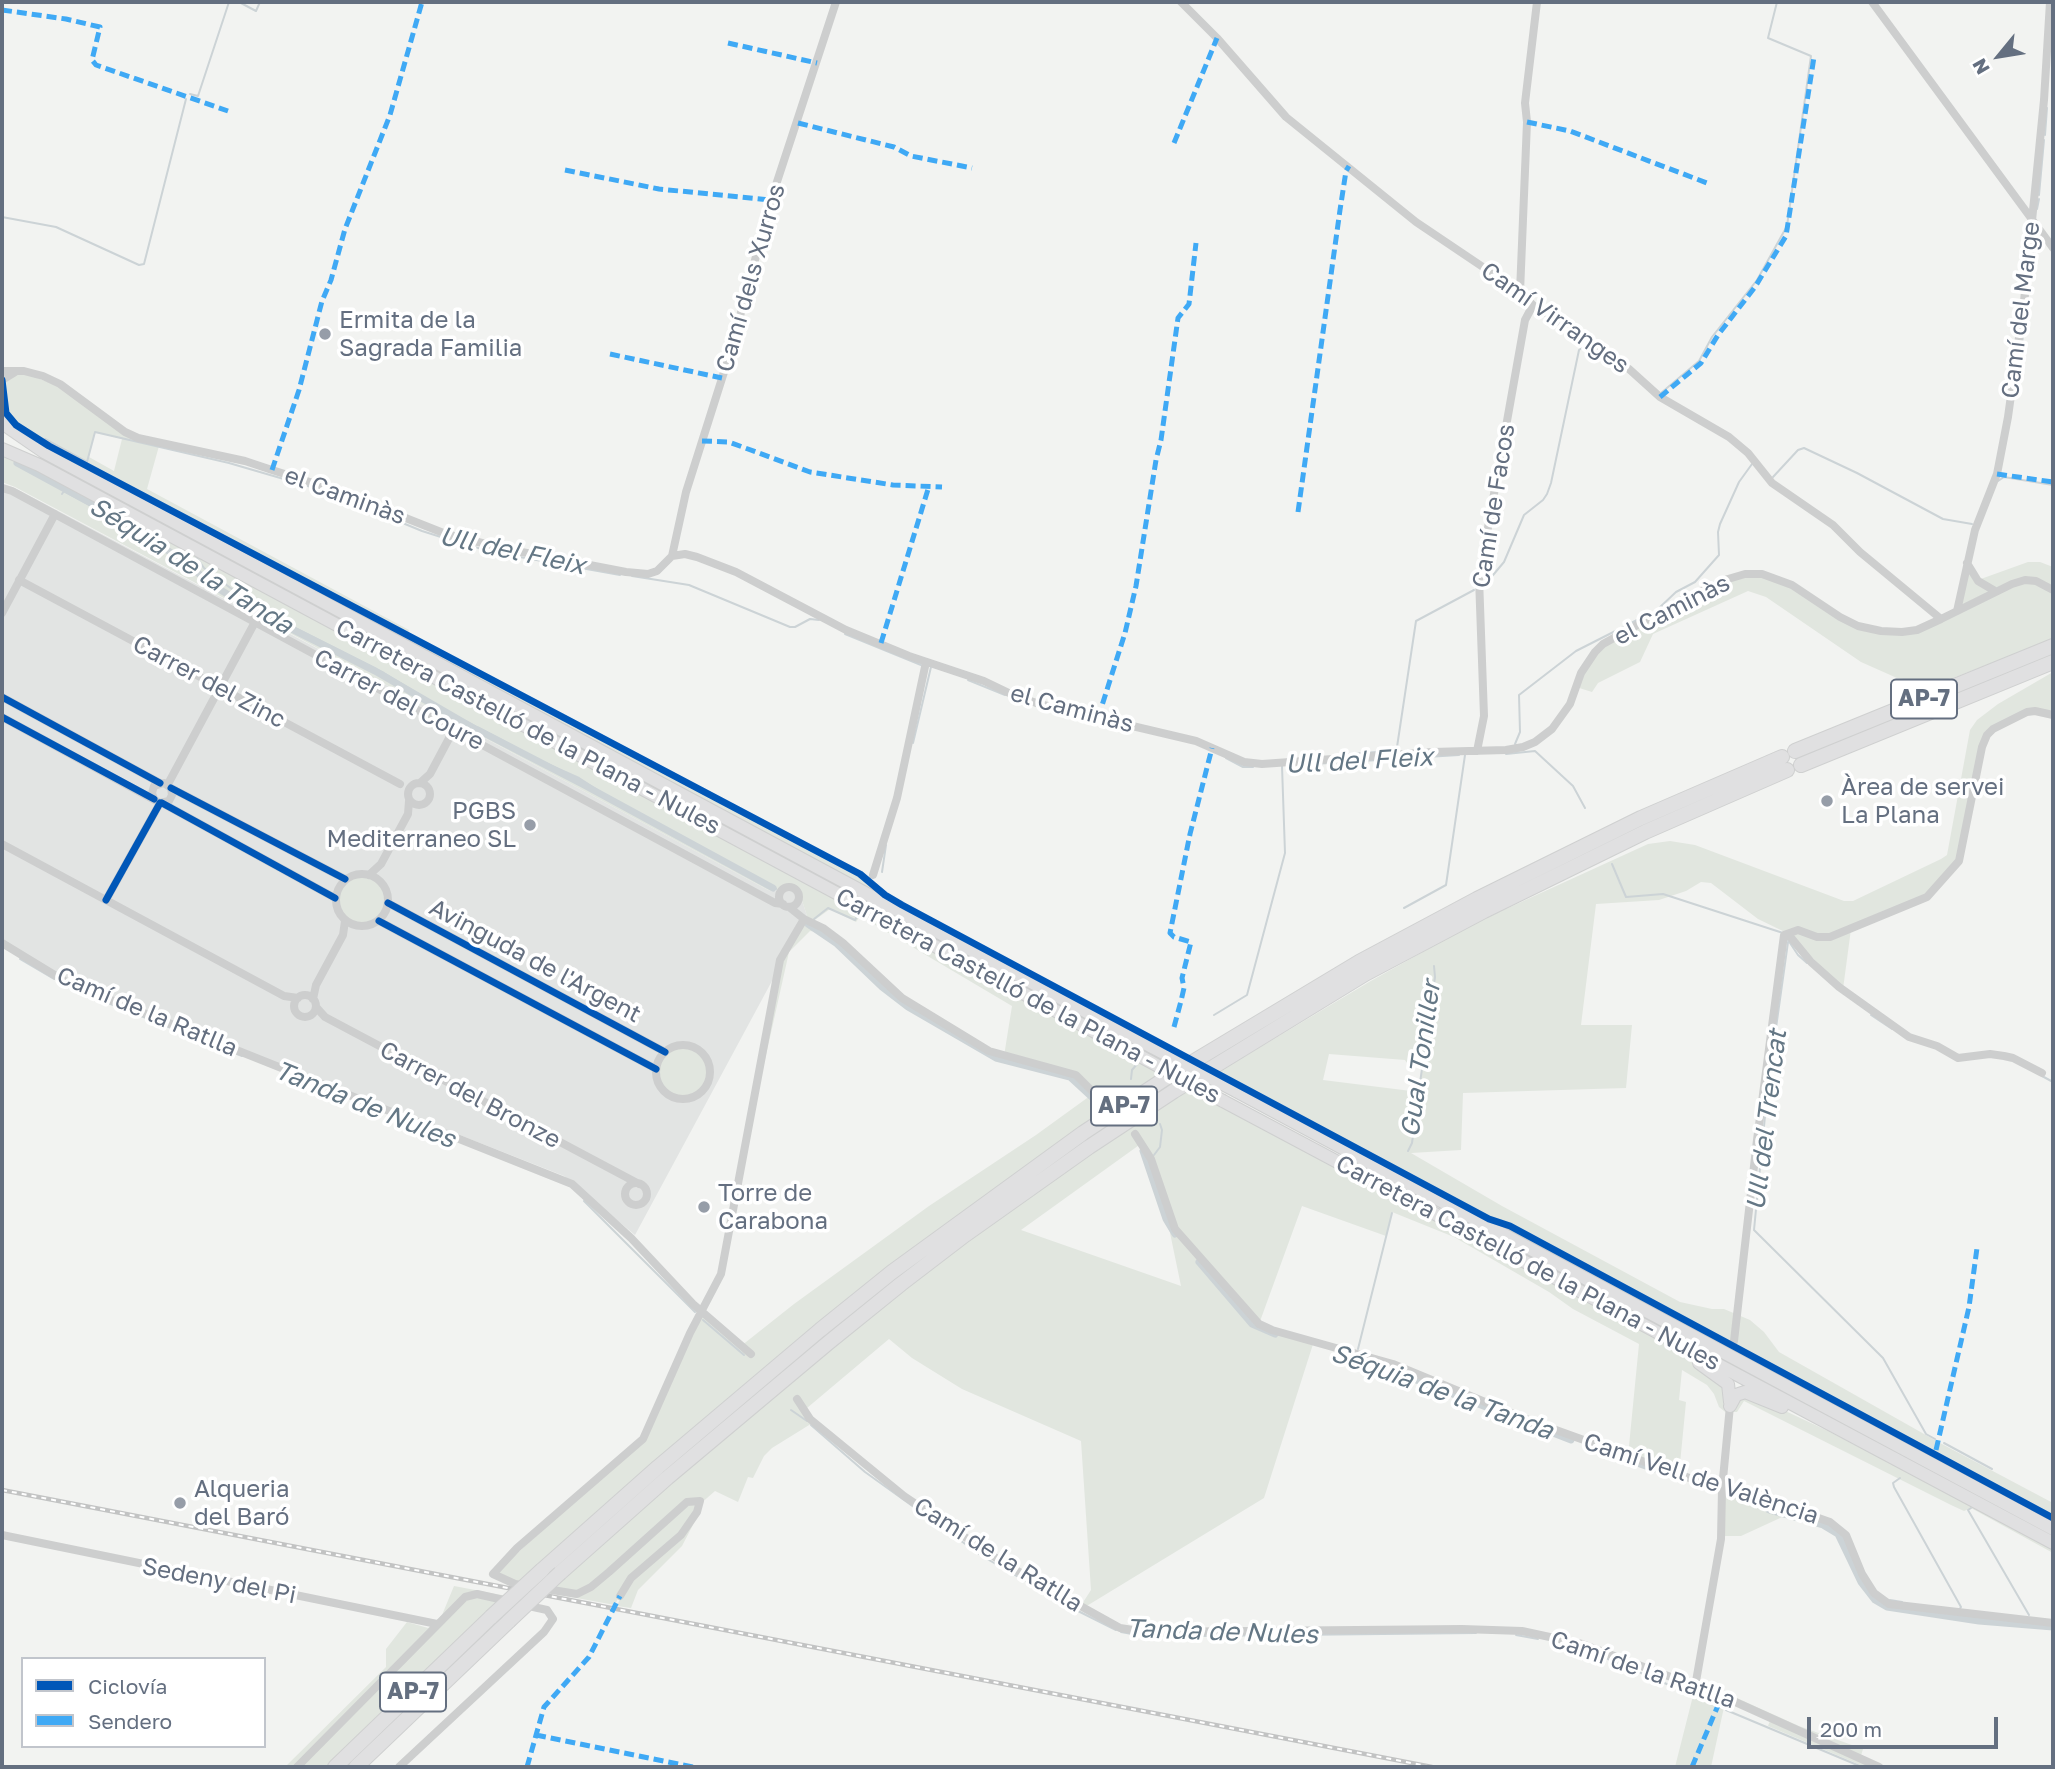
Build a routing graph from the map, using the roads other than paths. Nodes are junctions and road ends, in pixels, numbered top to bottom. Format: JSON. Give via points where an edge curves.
{"nodes":[{"id":1,"x":836,"y":2,"type":"edge"},
{"id":2,"x":1181,"y":2,"type":"edge"},
{"id":3,"x":1538,"y":2,"type":"edge"},
{"id":4,"x":1872,"y":2,"type":"edge"},
{"id":5,"x":2050,"y":2,"type":"edge"},
{"id":6,"x":2032,"y":219,"type":"junction"},
{"id":7,"x":2053,"y":248,"type":"edge"},
{"id":8,"x":1520,"y":292,"type":"junction"},
{"id":9,"x":1533,"y":305,"type":"junction"},
{"id":10,"x":2,"y":371,"type":"edge"},
{"id":11,"x":18,"y":371,"type":"junction"},
{"id":12,"x":2,"y":380,"type":"edge"},
{"id":13,"x":2,"y":423,"type":"edge"},
{"id":14,"x":2,"y":449,"type":"edge"},
{"id":15,"x":2,"y":488,"type":"edge"},
{"id":16,"x":55,"y":514,"type":"junction"},
{"id":17,"x":672,"y":556,"type":"junction"},
{"id":18,"x":1967,"y":563,"type":"junction"},
{"id":19,"x":19,"y":580,"type":"junction"},
{"id":20,"x":2053,"y":590,"type":"edge"},
{"id":21,"x":1995,"y":591,"type":"junction"},
{"id":22,"x":1956,"y":611,"type":"junction"},
{"id":23,"x":2,"y":612,"type":"edge"},
{"id":24,"x":1941,"y":619,"type":"junction"},
{"id":25,"x":255,"y":622,"type":"junction"},
{"id":26,"x":2053,"y":646,"type":"edge"},
{"id":27,"x":926,"y":662,"type":"junction"},
{"id":28,"x":2053,"y":662,"type":"edge"},
{"id":29,"x":220,"y":687,"type":"junction"},
{"id":30,"x":2,"y":697,"type":"edge"},
{"id":31,"x":2053,"y":715,"type":"edge"},
{"id":32,"x":2,"y":718,"type":"edge"},
{"id":33,"x":454,"y":729,"type":"junction"},
{"id":34,"x":1477,"y":751,"type":"junction"},
{"id":35,"x":1791,"y":761,"type":"junction"},
{"id":36,"x":166,"y":785,"type":"junction"},
{"id":37,"x":415,"y":790,"type":"junction"},
{"id":38,"x":158,"y":802,"type":"junction"},
{"id":39,"x":419,"y":806,"type":"junction"},
{"id":40,"x":408,"y":814,"type":"junction"},
{"id":41,"x":2,"y":844,"type":"edge"},
{"id":42,"x":381,"y":864,"type":"junction"},
{"id":43,"x":369,"y":875,"type":"junction"},
{"id":44,"x":873,"y":875,"type":"dead end"},
{"id":45,"x":345,"y":879,"type":"junction"},
{"id":46,"x":379,"y":880,"type":"junction"},
{"id":47,"x":759,"y":894,"type":"junction"},
{"id":48,"x":779,"y":894,"type":"junction"},
{"id":49,"x":335,"y":898,"type":"junction"},
{"id":50,"x":106,"y":900,"type":"junction"},
{"id":51,"x":799,"y":900,"type":"junction"},
{"id":52,"x":388,"y":903,"type":"junction"},
{"id":53,"x":786,"y":906,"type":"junction"},
{"id":54,"x":804,"y":919,"type":"junction"},
{"id":55,"x":379,"y":921,"type":"junction"},
{"id":56,"x":349,"y":923,"type":"junction"},
{"id":57,"x":1788,"y":934,"type":"junction"},
{"id":58,"x":2,"y":943,"type":"edge"},
{"id":59,"x":284,"y":996,"type":"junction"},
{"id":60,"x":309,"y":1003,"type":"junction"},
{"id":61,"x":294,"y":1007,"type":"junction"},
{"id":62,"x":665,"y":1052,"type":"junction"},
{"id":63,"x":656,"y":1069,"type":"junction"},
{"id":64,"x":2042,"y":1073,"type":"dead end"},
{"id":65,"x":1103,"y":1102,"type":"dead end"},
{"id":66,"x":1135,"y":1134,"type":"dead end"},
{"id":67,"x":615,"y":1172,"type":"junction"},
{"id":68,"x":639,"y":1184,"type":"junction"},
{"id":69,"x":626,"y":1189,"type":"junction"},
{"id":70,"x":1553,"y":1276,"type":"junction"},
{"id":71,"x":702,"y":1312,"type":"junction"},
{"id":72,"x":1734,"y":1341,"type":"dead end"},
{"id":73,"x":751,"y":1354,"type":"dead end"},
{"id":74,"x":797,"y":1399,"type":"dead end"},
{"id":75,"x":1730,"y":1406,"type":"junction"},
{"id":76,"x":1722,"y":1489,"type":"junction"},
{"id":77,"x":1972,"y":1500,"type":"junction"},
{"id":78,"x":2053,"y":1529,"type":"edge"},
{"id":79,"x":2,"y":1535,"type":"edge"},
{"id":80,"x":2053,"y":1543,"type":"edge"},
{"id":81,"x":620,"y":1596,"type":"dead end"},
{"id":82,"x":2053,"y":1623,"type":"edge"},
{"id":83,"x":437,"y":1624,"type":"junction"},
{"id":84,"x":1695,"y":1688,"type":"junction"},
{"id":85,"x":298,"y":1767,"type":"edge"},
{"id":86,"x":335,"y":1767,"type":"edge"},
{"id":87,"x":356,"y":1767,"type":"edge"},
{"id":88,"x":399,"y":1767,"type":"edge"},
{"id":89,"x":1879,"y":1767,"type":"edge"}],
"edges":[{"from":1,"to":17,"type":"street","name":"Camí dels Xurros","via":[[771,200],[731,350],[686,492]]},
{"from":2,"to":8,"type":"street","name":"Camí Virranges","via":[[1286,117],[1416,222]]},
{"from":3,"to":8,"type":"street","via":[[1525,103]]},
{"from":4,"to":6,"type":"street"},
{"from":5,"to":6,"type":"street","name":"Camí del Marge"},
{"from":6,"to":7,"type":"street"},
{"from":6,"to":18,"type":"street","name":"Camí del Marge","via":[[1997,474],[1981,509]]},
{"from":8,"to":9,"type":"street","name":"Camí Virranges"},
{"from":9,"to":24,"type":"street","name":"Camí Virranges","via":[[1585,344],[1629,369],[1660,397],[1729,437],[1772,483],[1833,525]]},
{"from":9,"to":34,"type":"street","name":"Camí de Facos","via":[[1525,320],[1479,578],[1484,716]]},
{"from":10,"to":11,"type":"street","name":"el Caminàs"},
{"from":11,"to":12,"type":"street"},
{"from":11,"to":17,"type":"street","name":"el Caminàs","via":[[60,384],[108,422],[138,438],[245,461],[446,534],[626,572],[657,571]]},
{"from":13,"to":78,"type":"main road","name":"Carretera Castelló de la Plana - Nules","bridge":true,"via":[[44,452]]},
{"from":14,"to":70,"type":"main road","name":"Carretera Castelló de la Plana - Nules","bridge":true,"via":[[39,464]]},
{"from":15,"to":16,"type":"street","name":"Carrer del Coure"},
{"from":16,"to":19,"type":"street"},
{"from":16,"to":25,"type":"street","name":"Carrer del Coure"},
{"from":17,"to":27,"type":"street","name":"el Caminàs","via":[[697,556],[736,572],[846,630]]},
{"from":18,"to":21,"type":"street","via":[[1978,581]]},
{"from":18,"to":22,"type":"street","name":"Camí del Marge"},
{"from":19,"to":23,"type":"street"},
{"from":19,"to":29,"type":"street","name":"Carrer del Zinc"},
{"from":20,"to":21,"type":"street","name":"el Caminàs","via":[[2025,580]]},
{"from":21,"to":22,"type":"street","name":"el Caminàs"},
{"from":22,"to":24,"type":"street","name":"el Caminàs"},
{"from":24,"to":34,"type":"street","name":"el Caminàs","via":[[1917,630],[1881,631],[1849,621],[1778,579],[1745,574],[1682,600],[1603,644],[1581,673],[1566,710],[1535,742]]},
{"from":25,"to":29,"type":"street"},
{"from":25,"to":33,"type":"street","name":"Carrer del Coure"},
{"from":26,"to":35,"type":"highway","number":"AP-7"},
{"from":27,"to":34,"type":"street","name":"el Caminàs","via":[[1039,704],[1185,738],[1244,762]]},
{"from":27,"to":44,"type":"street","via":[[897,798]]},
{"from":28,"to":35,"type":"highway","number":"AP-7"},
{"from":29,"to":36,"type":"street"},
{"from":29,"to":37,"type":"street","name":"Carrer del Zinc"},
{"from":30,"to":36,"type":"street"},
{"from":31,"to":57,"type":"street","via":[[2027,712],[1987,735],[1958,861],[1927,897],[1830,937],[1797,930]]},
{"from":32,"to":38,"type":"street"},
{"from":33,"to":37,"type":"street","via":[[430,774]]},
{"from":33,"to":47,"type":"street","name":"Carrer del Coure"},
{"from":35,"to":86,"type":"highway","number":"AP-7","bridge":true,"via":[[1641,818],[1477,899],[1359,962],[1135,1099],[871,1289],[657,1467]]},
{"from":35,"to":87,"type":"highway","number":"AP-7","bridge":true,"via":[[1365,974],[1174,1091],[1033,1187],[901,1284],[667,1478]]},
{"from":36,"to":38,"type":"street","via":[[172,795],[169,801]]},
{"from":36,"to":38,"type":"street","via":[[154,786],[152,793]]},
{"from":36,"to":45,"type":"street"},
{"from":37,"to":39,"type":"street","name":"Carrer del Zinc"},
{"from":37,"to":39,"type":"street","via":[[429,798]]},
{"from":37,"to":40,"type":"street"},
{"from":38,"to":49,"type":"street"},
{"from":38,"to":50,"type":"street"},
{"from":39,"to":40,"type":"street"},
{"from":40,"to":42,"type":"street"},
{"from":41,"to":50,"type":"street","name":"Carrer del Bronze"},
{"from":42,"to":43,"type":"street"},
{"from":42,"to":46,"type":"street"},
{"from":43,"to":45,"type":"street"},
{"from":43,"to":46,"type":"street"},
{"from":45,"to":49,"type":"street"},
{"from":46,"to":52,"type":"street"},
{"from":47,"to":48,"type":"street","name":"Carrer del Coure"},
{"from":47,"to":53,"type":"street","name":"Carrer del Coure"},
{"from":48,"to":51,"type":"street","via":[[792,887]]},
{"from":48,"to":53,"type":"street"},
{"from":49,"to":56,"type":"street","via":[[337,911]]},
{"from":50,"to":59,"type":"street","name":"Carrer del Bronze"},
{"from":51,"to":53,"type":"street"},
{"from":51,"to":54,"type":"street"},
{"from":52,"to":55,"type":"street"},
{"from":52,"to":62,"type":"street","name":"Avinguda de l'Argent"},
{"from":53,"to":54,"type":"street"},
{"from":54,"to":65,"type":"street","via":[[843,943],[902,998],[989,1051],[1076,1075]]},
{"from":54,"to":71,"type":"street","via":[[780,960],[721,1274]]},
{"from":55,"to":56,"type":"street","via":[[367,927]]},
{"from":55,"to":63,"type":"street","name":"Avinguda de l'Argent"},
{"from":56,"to":60,"type":"street"},
{"from":57,"to":64,"type":"street","via":[[1839,987],[1909,1037],[1958,1058],[1990,1054],[2013,1058]]},
{"from":57,"to":72,"type":"street","via":[[1784,935],[1756,1140]]},
{"from":58,"to":71,"type":"street","name":"Camí de la Ratlla","via":[[66,982],[562,1178],[591,1199]]},
{"from":59,"to":60,"type":"street","name":"Carrer del Bronze"},
{"from":59,"to":61,"type":"street","name":"Carrer del Bronze"},
{"from":60,"to":61,"type":"street"},
{"from":60,"to":61,"type":"street","name":"Carrer del Bronze","via":[[302,1017]]},
{"from":60,"to":67,"type":"street","name":"Carrer del Bronze","via":[[325,1017]]},
{"from":62,"to":63,"type":"street"},
{"from":62,"to":63,"type":"street","via":[[680,1045],[696,1048],[708,1060],[706,1085],[693,1097],[675,1097],[661,1087]]},
{"from":66,"to":76,"type":"street","name":"Camí Vell de València","via":[[1151,1159],[1175,1229],[1259,1324],[1393,1364],[1531,1422]]},
{"from":67,"to":68,"type":"street","name":"Carrer del Bronze"},
{"from":67,"to":69,"type":"street","name":"Carrer del Bronze"},
{"from":68,"to":69,"type":"street"},
{"from":68,"to":69,"type":"street","via":[[647,1193],[641,1204],[628,1202]]},
{"from":70,"to":75,"type":"main road","via":[[1718,1375],[1728,1384]]},
{"from":70,"to":77,"type":"main road","name":"Carretera Castelló de la Plana - Nules"},
{"from":71,"to":73,"type":"street","name":"Camí de la Ratlla"},
{"from":71,"to":81,"type":"street","via":[[643,1439],[493,1574],[515,1584],[577,1594],[609,1572],[687,1502],[700,1501],[681,1535],[631,1578]]},
{"from":74,"to":84,"type":"street","name":"Camí de la Ratlla","via":[[810,1419],[904,1496],[1005,1564],[1120,1628],[1146,1632],[1522,1631],[1582,1644]]},
{"from":75,"to":76,"type":"street"},
{"from":75,"to":77,"type":"main road","via":[[1739,1392],[1756,1395]]},
{"from":76,"to":82,"type":"street","name":"Camí Vell de València","via":[[1770,1507],[1819,1517],[1837,1527],[1846,1535],[1867,1583],[1889,1604]]},
{"from":76,"to":84,"type":"street","via":[[1721,1539]]},
{"from":77,"to":80,"type":"main road","name":"Carretera Castelló de la Plana - Nules"},
{"from":79,"to":83,"type":"street","name":"Sedeny del Pi"},
{"from":83,"to":85,"type":"street"},
{"from":83,"to":88,"type":"street","via":[[465,1597],[477,1594],[547,1610],[553,1619]]},
{"from":84,"to":89,"type":"street","name":"Camí de la Ratlla"}]}
